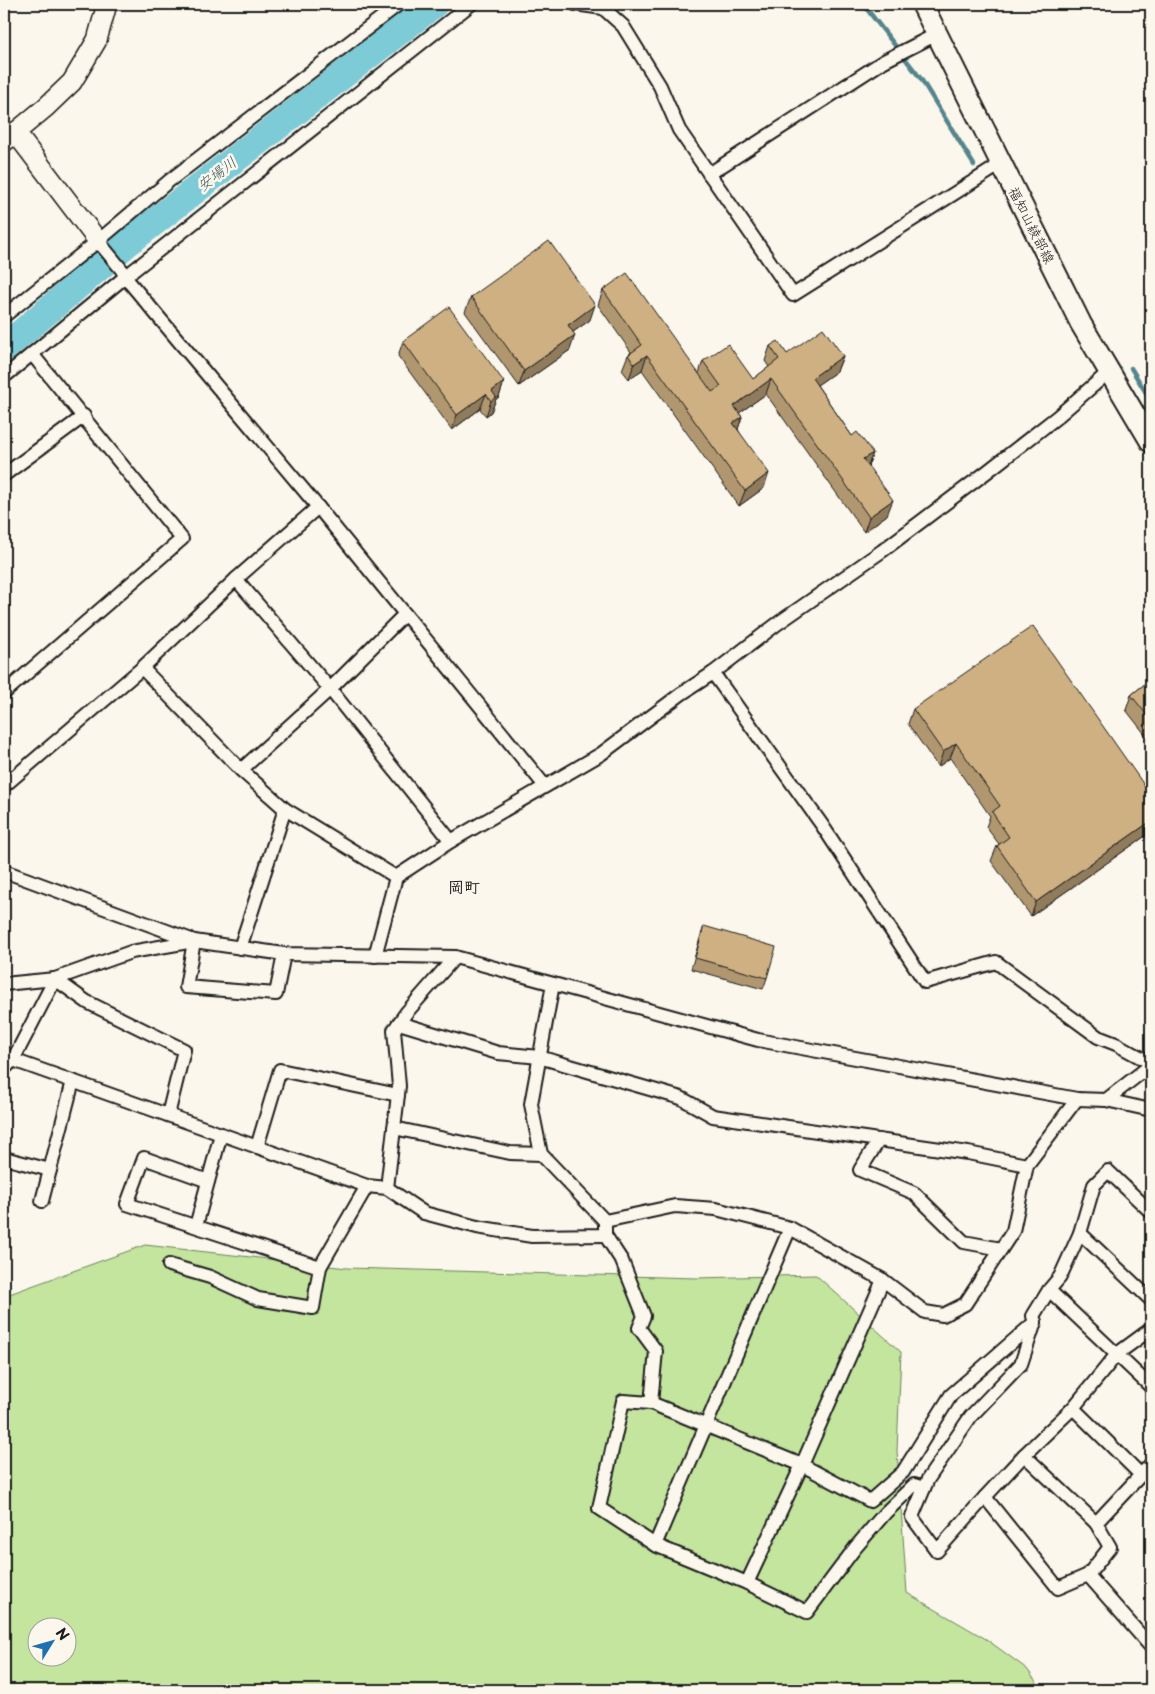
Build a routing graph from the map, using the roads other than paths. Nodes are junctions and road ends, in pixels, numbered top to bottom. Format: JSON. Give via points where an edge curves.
{"nodes":[{"id":1,"x":107,"y":4,"type":"edge"},
{"id":2,"x":399,"y":4,"type":"edge"},
{"id":3,"x":471,"y":4,"type":"edge"},
{"id":4,"x":576,"y":4,"type":"edge"},
{"id":5,"x":922,"y":4,"type":"edge"},
{"id":6,"x":937,"y":34,"type":"junction"},
{"id":7,"x":9,"y":137,"type":"edge"},
{"id":8,"x":1001,"y":164,"type":"junction"},
{"id":9,"x":709,"y":174,"type":"junction"},
{"id":10,"x":98,"y":241,"type":"junction"},
{"id":11,"x":123,"y":274,"type":"junction"},
{"id":12,"x":4,"y":316,"type":"edge"},
{"id":13,"x":32,"y":354,"type":"junction"},
{"id":14,"x":1110,"y":371,"type":"junction"},
{"id":15,"x":4,"y":377,"type":"edge"},
{"id":16,"x":84,"y":416,"type":"junction"},
{"id":17,"x":1149,"y":433,"type":"edge"},
{"id":18,"x":4,"y":475,"type":"edge"},
{"id":19,"x":318,"y":507,"type":"junction"},
{"id":20,"x":236,"y":579,"type":"junction"},
{"id":21,"x":405,"y":614,"type":"junction"},
{"id":22,"x":142,"y":668,"type":"junction"},
{"id":23,"x":713,"y":673,"type":"junction"},
{"id":24,"x":330,"y":689,"type":"junction"},
{"id":25,"x":4,"y":693,"type":"edge"},
{"id":26,"x":240,"y":770,"type":"junction"},
{"id":27,"x":4,"y":786,"type":"edge"},
{"id":28,"x":545,"y":786,"type":"junction"},
{"id":29,"x":285,"y":809,"type":"junction"},
{"id":30,"x":451,"y":841,"type":"junction"},
{"id":31,"x":4,"y":871,"type":"edge"},
{"id":32,"x":396,"y":877,"type":"junction"},
{"id":33,"x":194,"y":941,"type":"junction"},
{"id":34,"x":240,"y":948,"type":"junction"},
{"id":35,"x":284,"y":954,"type":"junction"},
{"id":36,"x":375,"y":956,"type":"junction"},
{"id":37,"x":455,"y":957,"type":"junction"},
{"id":38,"x":56,"y":979,"type":"junction"},
{"id":39,"x":4,"y":984,"type":"edge"},
{"id":40,"x":553,"y":984,"type":"junction"},
{"id":41,"x":399,"y":1023,"type":"junction"},
{"id":42,"x":540,"y":1057,"type":"junction"},
{"id":43,"x":13,"y":1060,"type":"junction"},
{"id":44,"x":1151,"y":1064,"type":"edge"},
{"id":45,"x":4,"y":1069,"type":"edge"},
{"id":46,"x":73,"y":1081,"type":"junction"},
{"id":47,"x":398,"y":1094,"type":"junction"},
{"id":48,"x":1077,"y":1099,"type":"junction"},
{"id":49,"x":1106,"y":1100,"type":"junction"},
{"id":50,"x":1151,"y":1110,"type":"edge"},
{"id":51,"x":168,"y":1115,"type":"junction"},
{"id":52,"x":394,"y":1128,"type":"junction"},
{"id":53,"x":221,"y":1134,"type":"junction"},
{"id":54,"x":879,"y":1140,"type":"junction"},
{"id":55,"x":257,"y":1146,"type":"junction"},
{"id":56,"x":541,"y":1154,"type":"junction"},
{"id":57,"x":4,"y":1158,"type":"edge"},
{"id":58,"x":1027,"y":1165,"type":"junction"},
{"id":59,"x":50,"y":1170,"type":"junction"},
{"id":60,"x":208,"y":1181,"type":"junction"},
{"id":61,"x":367,"y":1186,"type":"junction"},
{"id":62,"x":387,"y":1188,"type":"junction"},
{"id":63,"x":42,"y":1201,"type":"dead end"},
{"id":64,"x":1151,"y":1212,"type":"edge"},
{"id":65,"x":605,"y":1221,"type":"junction"},
{"id":66,"x":196,"y":1226,"type":"junction"},
{"id":67,"x":790,"y":1228,"type":"junction"},
{"id":68,"x":1080,"y":1233,"type":"junction"},
{"id":69,"x":605,"y":1235,"type":"junction"},
{"id":70,"x":1001,"y":1249,"type":"junction"},
{"id":71,"x":170,"y":1264,"type":"dead end"},
{"id":72,"x":320,"y":1267,"type":"junction"},
{"id":73,"x":883,"y":1280,"type":"junction"},
{"id":74,"x":1050,"y":1290,"type":"junction"},
{"id":75,"x":1151,"y":1300,"type":"edge"},
{"id":76,"x":1035,"y":1322,"type":"junction"},
{"id":77,"x":1151,"y":1329,"type":"edge"},
{"id":78,"x":1117,"y":1354,"type":"junction"},
{"id":79,"x":1151,"y":1388,"type":"edge"},
{"id":80,"x":651,"y":1404,"type":"junction"},
{"id":81,"x":1073,"y":1408,"type":"junction"},
{"id":82,"x":705,"y":1427,"type":"junction"},
{"id":83,"x":1024,"y":1455,"type":"junction"},
{"id":84,"x":1151,"y":1464,"type":"edge"},
{"id":85,"x":802,"y":1466,"type":"junction"},
{"id":86,"x":1141,"y":1475,"type":"junction"},
{"id":87,"x":924,"y":1488,"type":"junction"},
{"id":88,"x":985,"y":1497,"type":"junction"},
{"id":89,"x":1096,"y":1523,"type":"junction"},
{"id":90,"x":655,"y":1546,"type":"junction"},
{"id":91,"x":1088,"y":1575,"type":"junction"},
{"id":92,"x":747,"y":1583,"type":"junction"},
{"id":93,"x":1151,"y":1647,"type":"edge"}],
"edges":[{"from":1,"to":7,"type":"main road","via":[[97,40],[72,82]]},
{"from":2,"to":10,"type":"street","via":[[169,181]]},
{"from":3,"to":11,"type":"street"},
{"from":4,"to":9,"type":"street","via":[[604,8],[623,26],[660,86],[679,130]]},
{"from":5,"to":6,"type":"main road","name":"福知山綾部線"},
{"from":6,"to":8,"type":"main road","name":"福知山綾部線"},
{"from":6,"to":9,"type":"street","via":[[884,61]]},
{"from":7,"to":10,"type":"main road"},
{"from":8,"to":9,"type":"street","via":[[793,295]]},
{"from":8,"to":14,"type":"main road","name":"福知山綾部線","via":[[1081,324]]},
{"from":10,"to":11,"type":"street"},
{"from":10,"to":12,"type":"street"},
{"from":11,"to":13,"type":"street"},
{"from":11,"to":19,"type":"street"},
{"from":13,"to":15,"type":"street"},
{"from":13,"to":16,"type":"street"},
{"from":14,"to":17,"type":"main road","name":"福知山綾部線"},
{"from":14,"to":23,"type":"street","via":[[988,471]]},
{"from":16,"to":18,"type":"street"},
{"from":16,"to":25,"type":"street","via":[[182,539]]},
{"from":19,"to":20,"type":"street"},
{"from":19,"to":21,"type":"street"},
{"from":20,"to":22,"type":"street"},
{"from":20,"to":24,"type":"street"},
{"from":21,"to":24,"type":"street"},
{"from":21,"to":28,"type":"street"},
{"from":22,"to":26,"type":"street"},
{"from":22,"to":27,"type":"street"},
{"from":23,"to":28,"type":"street","via":[[601,754]]},
{"from":23,"to":44,"type":"street","via":[[822,825],[925,982],[996,962],[1098,1037]]},
{"from":24,"to":26,"type":"street"},
{"from":24,"to":30,"type":"street"},
{"from":26,"to":29,"type":"street"},
{"from":28,"to":30,"type":"street"},
{"from":29,"to":32,"type":"street"},
{"from":29,"to":34,"type":"street"},
{"from":30,"to":32,"type":"street"},
{"from":31,"to":33,"type":"street"},
{"from":32,"to":36,"type":"street"},
{"from":33,"to":34,"type":"street"},
{"from":33,"to":35,"type":"street","via":[[186,987],[276,994]]},
{"from":33,"to":38,"type":"street","via":[[131,952]]},
{"from":34,"to":35,"type":"street"},
{"from":35,"to":36,"type":"street"},
{"from":36,"to":37,"type":"street"},
{"from":37,"to":40,"type":"street"},
{"from":37,"to":41,"type":"street"},
{"from":38,"to":39,"type":"street"},
{"from":38,"to":43,"type":"street"},
{"from":38,"to":51,"type":"street","via":[[87,1002],[184,1050]]},
{"from":40,"to":42,"type":"street"},
{"from":40,"to":48,"type":"street","via":[[758,1040]]},
{"from":41,"to":42,"type":"street","via":[[498,1053]]},
{"from":41,"to":47,"type":"street","via":[[394,1030]]},
{"from":42,"to":54,"type":"street","via":[[681,1098],[713,1116]]},
{"from":42,"to":56,"type":"street","via":[[531,1104]]},
{"from":43,"to":45,"type":"street"},
{"from":43,"to":46,"type":"street"},
{"from":44,"to":49,"type":"street"},
{"from":46,"to":51,"type":"street"},
{"from":46,"to":59,"type":"street"},
{"from":47,"to":52,"type":"street"},
{"from":47,"to":55,"type":"street","via":[[280,1070]]},
{"from":48,"to":49,"type":"street"},
{"from":48,"to":58,"type":"street"},
{"from":49,"to":50,"type":"street"},
{"from":51,"to":53,"type":"street"},
{"from":52,"to":56,"type":"street","via":[[510,1153]]},
{"from":52,"to":62,"type":"street"},
{"from":53,"to":55,"type":"street"},
{"from":53,"to":60,"type":"street"},
{"from":54,"to":58,"type":"street"},
{"from":54,"to":70,"type":"street","via":[[860,1170],[914,1192],[964,1242]]},
{"from":55,"to":61,"type":"street"},
{"from":56,"to":65,"type":"street"},
{"from":57,"to":59,"type":"street"},
{"from":58,"to":70,"type":"street","via":[[1013,1231]]},
{"from":59,"to":63,"type":"street"},
{"from":60,"to":66,"type":"street"},
{"from":60,"to":66,"type":"street","via":[[144,1158],[127,1204]]},
{"from":61,"to":62,"type":"street"},
{"from":61,"to":72,"type":"street"},
{"from":62,"to":69,"type":"street","via":[[424,1213],[477,1227],[532,1236]]},
{"from":64,"to":68,"type":"street","via":[[1108,1172],[1094,1185]]},
{"from":65,"to":67,"type":"street","via":[[675,1206],[716,1209]]},
{"from":65,"to":69,"type":"street"},
{"from":66,"to":72,"type":"street"},
{"from":67,"to":73,"type":"street"},
{"from":67,"to":82,"type":"street"},
{"from":68,"to":74,"type":"street","via":[[1060,1277]]},
{"from":68,"to":75,"type":"street"},
{"from":69,"to":80,"type":"street","via":[[622,1261],[644,1316],[639,1328],[656,1351]]},
{"from":70,"to":73,"type":"street","via":[[965,1304],[943,1315],[925,1312]]},
{"from":71,"to":72,"type":"street","via":[[210,1277],[258,1299],[313,1308]]},
{"from":73,"to":85,"type":"street"},
{"from":74,"to":76,"type":"street","via":[[1033,1316]]},
{"from":74,"to":78,"type":"street"},
{"from":76,"to":85,"type":"street","via":[[951,1395],[903,1472],[870,1501]]},
{"from":76,"to":87,"type":"street","via":[[1021,1364],[971,1416]]},
{"from":77,"to":78,"type":"street"},
{"from":78,"to":79,"type":"street"},
{"from":78,"to":81,"type":"street"},
{"from":80,"to":82,"type":"street"},
{"from":80,"to":90,"type":"street","via":[[623,1401],[598,1508]]},
{"from":81,"to":83,"type":"street"},
{"from":81,"to":86,"type":"street"},
{"from":82,"to":85,"type":"street"},
{"from":82,"to":90,"type":"street"},
{"from":83,"to":88,"type":"street"},
{"from":83,"to":89,"type":"street"},
{"from":84,"to":86,"type":"street"},
{"from":85,"to":92,"type":"street"},
{"from":86,"to":89,"type":"street"},
{"from":87,"to":88,"type":"street","via":[[912,1516],[937,1551]]},
{"from":87,"to":92,"type":"street","via":[[914,1485],[884,1512],[807,1612]]},
{"from":88,"to":91,"type":"street","via":[[1058,1588]]},
{"from":89,"to":91,"type":"street","via":[[1110,1547]]},
{"from":90,"to":92,"type":"street"},
{"from":91,"to":93,"type":"street"}]}
